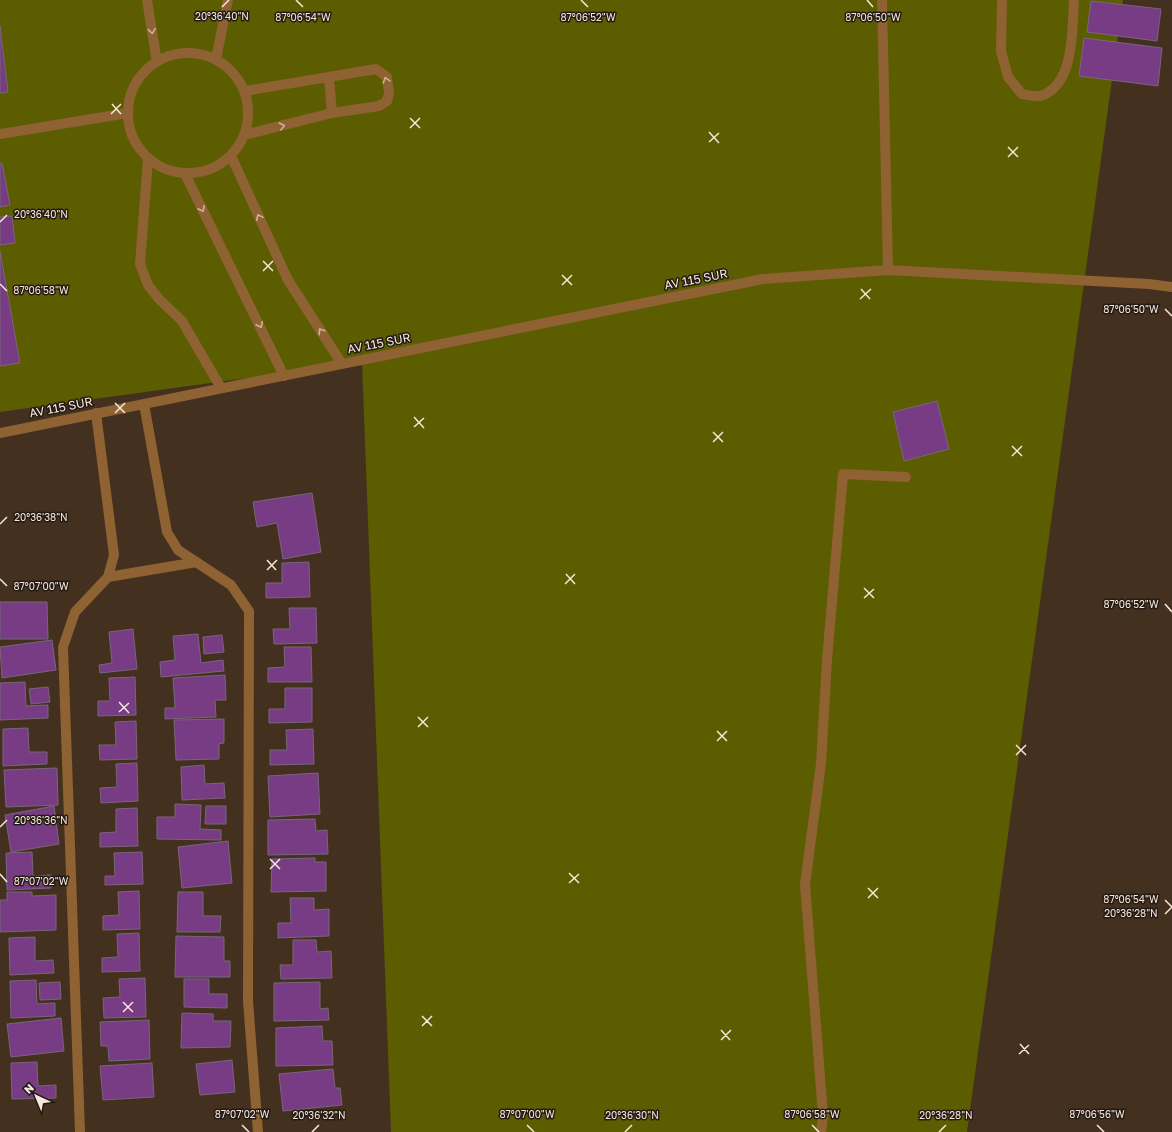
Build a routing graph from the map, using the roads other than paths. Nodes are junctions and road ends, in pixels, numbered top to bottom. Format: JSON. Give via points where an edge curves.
{"nodes":[{"id":1,"x":147,"y":0,"type":"edge"},
{"id":2,"x":228,"y":0,"type":"edge"},
{"id":3,"x":882,"y":0,"type":"edge"},
{"id":4,"x":1002,"y":0,"type":"edge"},
{"id":5,"x":1074,"y":0,"type":"edge"},
{"id":6,"x":216,"y":59,"type":"junction"},
{"id":7,"x":157,"y":62,"type":"junction"},
{"id":8,"x":329,"y":78,"type":"junction"},
{"id":9,"x":245,"y":91,"type":"junction"},
{"id":10,"x":128,"y":113,"type":"junction"},
{"id":11,"x":332,"y":113,"type":"junction"},
{"id":12,"x":0,"y":134,"type":"edge"},
{"id":13,"x":244,"y":135,"type":"junction"},
{"id":14,"x":231,"y":156,"type":"junction"},
{"id":15,"x":148,"y":159,"type":"junction"},
{"id":16,"x":185,"y":174,"type":"junction"},
{"id":17,"x":888,"y":270,"type":"junction"},
{"id":18,"x":1172,"y":287,"type":"edge"},
{"id":19,"x":342,"y":364,"type":"junction"},
{"id":20,"x":284,"y":376,"type":"junction"},
{"id":21,"x":221,"y":388,"type":"junction"},
{"id":22,"x":144,"y":404,"type":"junction"},
{"id":23,"x":96,"y":413,"type":"junction"},
{"id":24,"x":0,"y":433,"type":"edge"},
{"id":25,"x":906,"y":477,"type":"dead end"},
{"id":26,"x":196,"y":562,"type":"junction"},
{"id":27,"x":108,"y":577,"type":"junction"},
{"id":28,"x":80,"y":1132,"type":"edge"},
{"id":29,"x":258,"y":1132,"type":"edge"},
{"id":30,"x":821,"y":1132,"type":"edge"}],
"edges":[{"from":1,"to":7,"type":"street","one_way":true},
{"from":2,"to":6,"type":"street"},
{"from":3,"to":17,"type":"street"},
{"from":4,"to":5,"type":"street","via":[[1001,51],[1008,77],[1022,94],[1038,96],[1052,91],[1061,82],[1067,67]]},
{"from":6,"to":7,"type":"street","via":[[199,54],[177,54]]},
{"from":6,"to":9,"type":"street","via":[[236,75]]},
{"from":7,"to":10,"type":"street","via":[[140,77],[130,96]]},
{"from":8,"to":9,"type":"street"},
{"from":8,"to":11,"type":"street"},
{"from":11,"to":8,"type":"street","one_way":true,"via":[[379,106],[387,101],[389,93],[387,77],[376,69]]},
{"from":9,"to":13,"type":"street","via":[[247,112]]},
{"from":10,"to":12,"type":"street"},
{"from":10,"to":15,"type":"street","via":[[133,139]]},
{"from":13,"to":11,"type":"street","one_way":true},
{"from":13,"to":14,"type":"street"},
{"from":14,"to":16,"type":"street","via":[[218,166],[202,172]]},
{"from":19,"to":14,"type":"street","one_way":true,"via":[[288,280]]},
{"from":15,"to":16,"type":"street","via":[[164,169]]},
{"from":15,"to":21,"type":"street","via":[[140,264],[148,285],[182,321]]},
{"from":16,"to":20,"type":"street","one_way":true},
{"from":17,"to":18,"type":"street","name":"AV 115 SUR"},
{"from":17,"to":19,"type":"street","name":"AV 115 SUR","via":[[763,279]]},
{"from":19,"to":20,"type":"street","name":"AV 115 SUR"},
{"from":20,"to":21,"type":"street","name":"AV 115 SUR"},
{"from":21,"to":22,"type":"street","name":"AV 115 SUR"},
{"from":22,"to":23,"type":"street","name":"AV 115 SUR"},
{"from":22,"to":26,"type":"street","via":[[167,532],[178,550]]},
{"from":23,"to":24,"type":"street","name":"AV 115 SUR"},
{"from":23,"to":27,"type":"street","via":[[114,555]]},
{"from":25,"to":30,"type":"street","via":[[843,474],[821,764],[805,884],[824,1115]]},
{"from":26,"to":27,"type":"street"},
{"from":26,"to":29,"type":"street","via":[[232,585],[249,611],[248,1001]]},
{"from":27,"to":28,"type":"street","via":[[75,612],[63,647]]}]}
